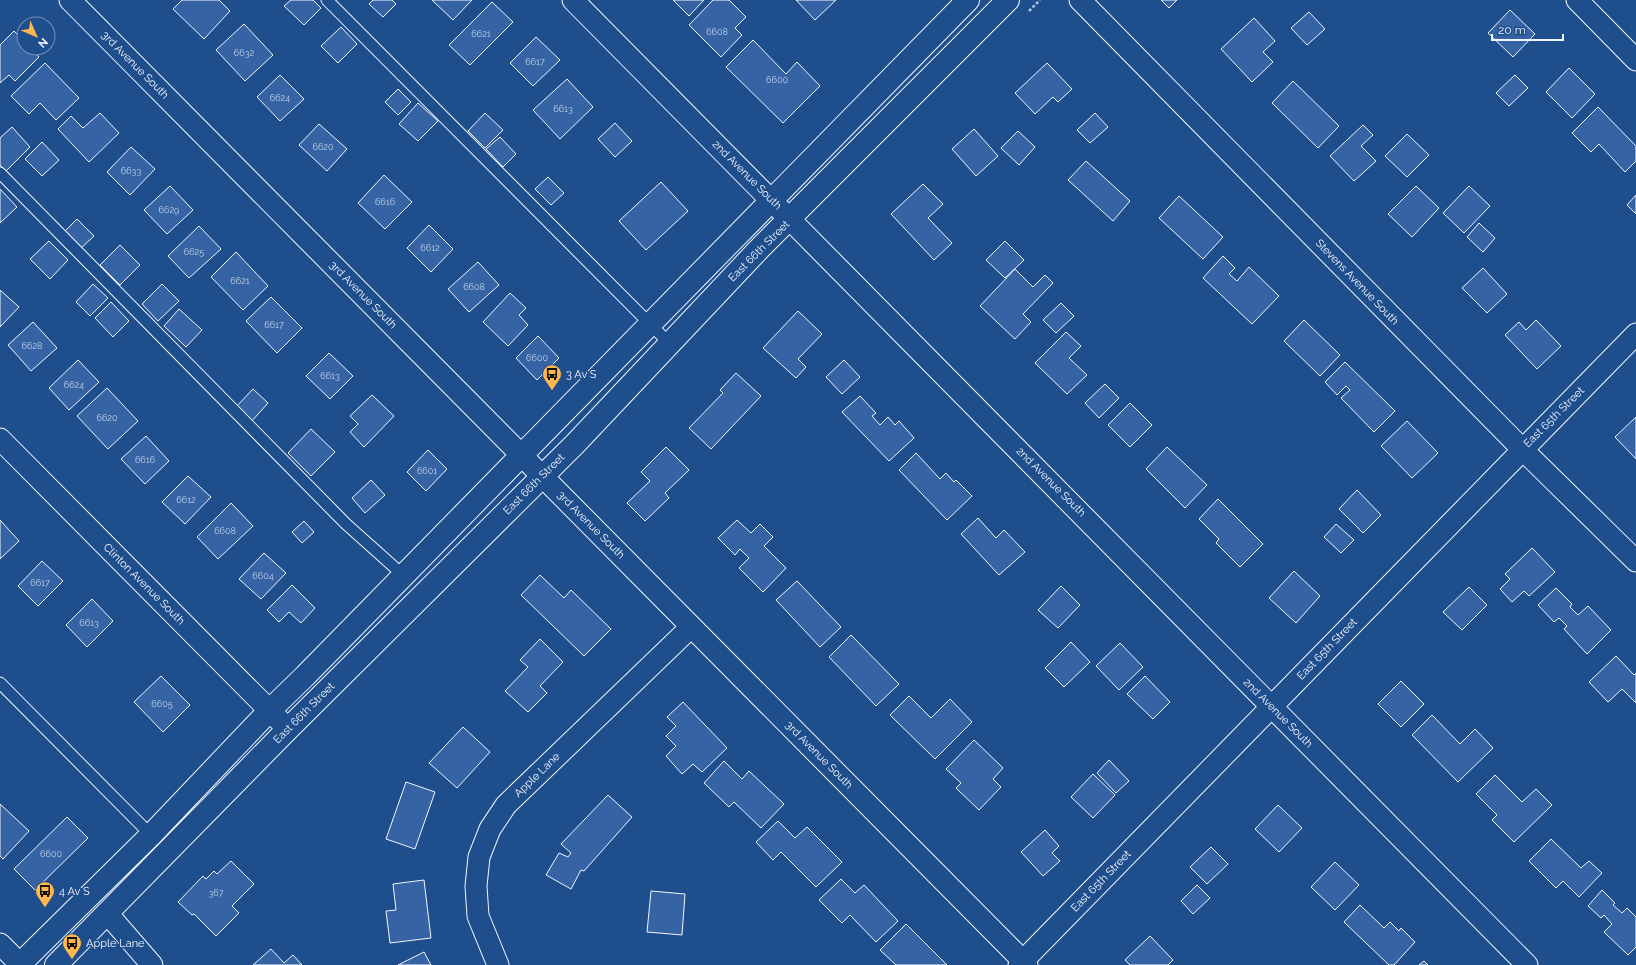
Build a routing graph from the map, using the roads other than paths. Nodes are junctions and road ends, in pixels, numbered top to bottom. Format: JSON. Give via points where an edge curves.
{"nodes":[{"id":1,"x":70,"y":0,"type":"edge"},
{"id":2,"x":327,"y":0,"type":"edge"},
{"id":3,"x":573,"y":0,"type":"edge"},
{"id":4,"x":968,"y":0,"type":"edge"},
{"id":5,"x":1008,"y":0,"type":"edge"},
{"id":6,"x":1080,"y":0,"type":"edge"},
{"id":7,"x":1578,"y":0,"type":"edge"},
{"id":8,"x":1636,"y":60,"type":"edge"},
{"id":9,"x":0,"y":173,"type":"edge"},
{"id":10,"x":772,"y":199,"type":"junction"},
{"id":11,"x":791,"y":219,"type":"junction"},
{"id":12,"x":650,"y":323,"type":"junction"},
{"id":13,"x":1636,"y":334,"type":"edge"},
{"id":14,"x":670,"y":343,"type":"junction"},
{"id":15,"x":0,"y":439,"type":"edge"},
{"id":16,"x":1522,"y":449,"type":"junction"},
{"id":17,"x":521,"y":454,"type":"junction"},
{"id":18,"x":542,"y":476,"type":"junction"},
{"id":19,"x":1636,"y":561,"type":"edge"},
{"id":20,"x":403,"y":575,"type":"junction"},
{"id":21,"x":691,"y":627,"type":"junction"},
{"id":22,"x":0,"y":683,"type":"edge"},
{"id":23,"x":1272,"y":706,"type":"junction"},
{"id":24,"x":270,"y":710,"type":"junction"},
{"id":25,"x":288,"y":729,"type":"junction"},
{"id":26,"x":151,"y":835,"type":"junction"},
{"id":27,"x":107,"y":913,"type":"junction"},
{"id":28,"x":0,"y":944,"type":"edge"},
{"id":29,"x":1023,"y":964,"type":"edge"},
{"id":30,"x":20,"y":965,"type":"edge"},
{"id":31,"x":56,"y":965,"type":"edge"},
{"id":32,"x":152,"y":965,"type":"edge"},
{"id":33,"x":498,"y":965,"type":"edge"},
{"id":34,"x":1527,"y":965,"type":"edge"}],
"edges":[{"from":1,"to":17,"type":"street","name":"3rd Avenue South"},
{"from":2,"to":12,"type":"lane"},
{"from":3,"to":10,"type":"street","name":"2nd Avenue South"},
{"from":4,"to":10,"type":"main road"},
{"from":5,"to":11,"type":"main road","name":"East 66th Street"},
{"from":6,"to":16,"type":"street","name":"Stevens Avenue South"},
{"from":7,"to":8,"type":"street"},
{"from":9,"to":20,"type":"lane","via":[[346,524]]},
{"from":10,"to":11,"type":"street","name":"2nd Avenue South"},
{"from":10,"to":12,"type":"main road"},
{"from":11,"to":14,"type":"main road","name":"East 66th Street"},
{"from":11,"to":23,"type":"street","name":"2nd Avenue South"},
{"from":12,"to":14,"type":"lane"},
{"from":12,"to":17,"type":"main road"},
{"from":13,"to":16,"type":"street","name":"East 65th Street"},
{"from":14,"to":18,"type":"main road","name":"East 66th Street"},
{"from":15,"to":24,"type":"street","name":"Clinton Avenue South"},
{"from":16,"to":19,"type":"street","name":"Stevens Avenue South"},
{"from":16,"to":23,"type":"street","name":"East 65th Street"},
{"from":17,"to":18,"type":"street","name":"3rd Avenue South"},
{"from":17,"to":20,"type":"main road"},
{"from":18,"to":21,"type":"street","name":"3rd Avenue South"},
{"from":18,"to":25,"type":"main road","name":"East 66th Street"},
{"from":20,"to":24,"type":"main road"},
{"from":21,"to":29,"type":"street","name":"3rd Avenue South"},
{"from":21,"to":33,"type":"street","name":"Apple Lane","via":[[506,805],[490,828],[479,857],[476,886],[478,916]]},
{"from":22,"to":26,"type":"lane"},
{"from":23,"to":29,"type":"street","name":"East 65th Street"},
{"from":23,"to":34,"type":"street","name":"2nd Avenue South"},
{"from":24,"to":25,"type":"street","name":"Clinton Avenue South"},
{"from":24,"to":26,"type":"main road"},
{"from":25,"to":27,"type":"main road","name":"East 66th Street"},
{"from":26,"to":30,"type":"main road"},
{"from":27,"to":31,"type":"main road","name":"East 66th Street"},
{"from":27,"to":32,"type":"street"},
{"from":28,"to":30,"type":"street"}]}
